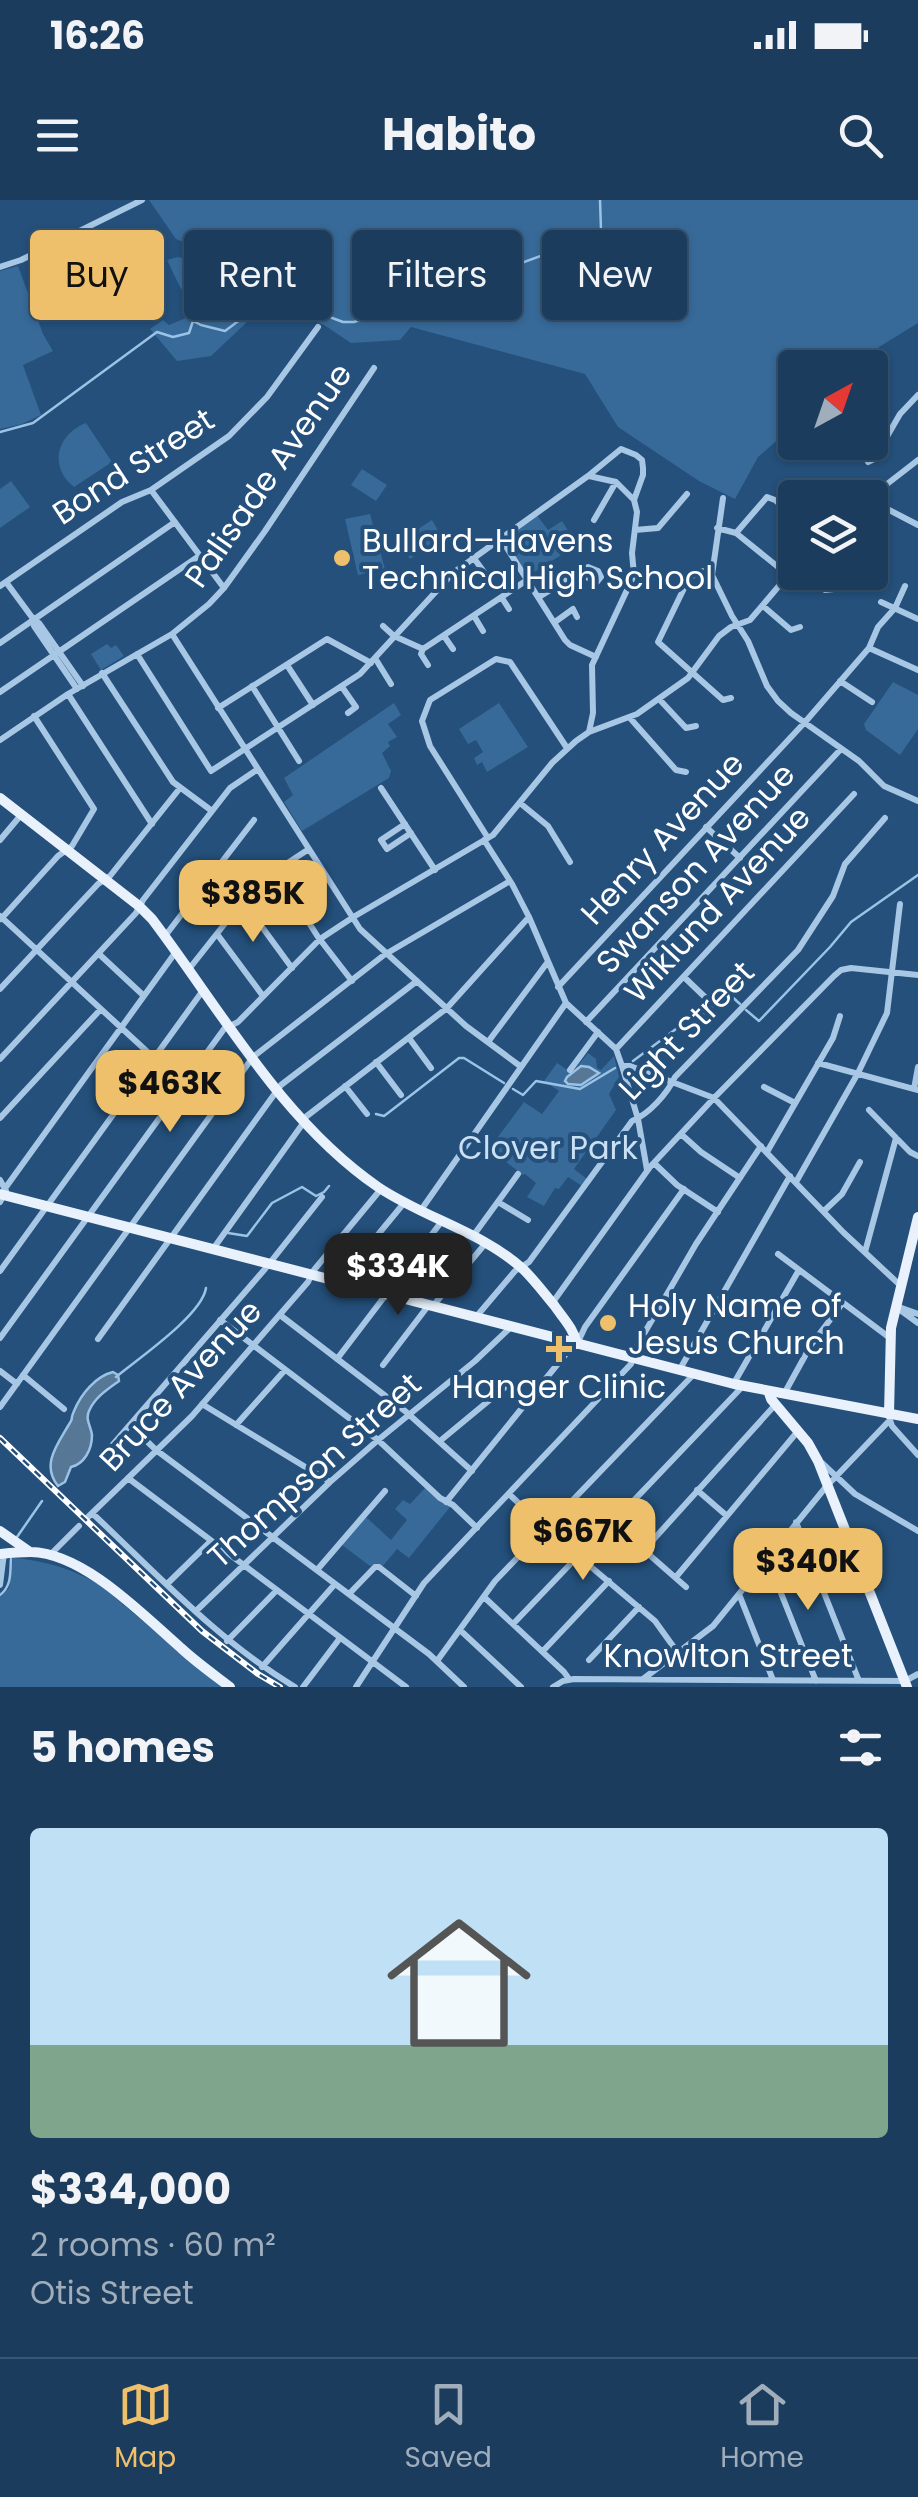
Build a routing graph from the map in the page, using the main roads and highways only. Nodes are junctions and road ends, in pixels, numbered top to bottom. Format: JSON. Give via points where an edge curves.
{"nodes":[{"id":1,"x":0,"y":798,"type":"edge"},
{"id":2,"x":2,"y":1192,"type":"edge"},
{"id":3,"x":918,"y":1217,"type":"edge"},
{"id":4,"x":577,"y":1344,"type":"junction"},
{"id":5,"x":779,"y":1400,"type":"junction"},
{"id":6,"x":889,"y":1418,"type":"junction"},
{"id":7,"x":918,"y":1419,"type":"edge"},
{"id":8,"x":0,"y":1531,"type":"edge"},
{"id":9,"x":18,"y":1549,"type":"junction"},
{"id":10,"x":2,"y":1553,"type":"edge"},
{"id":11,"x":906,"y":1684,"type":"edge"},
{"id":12,"x":230,"y":1687,"type":"edge"}],
"edges":[{"from":1,"to":4,"type":"main road","via":[[140,906],[303,1121],[381,1189],[522,1268]]},
{"from":2,"to":4,"type":"main road"},
{"from":3,"to":6,"type":"main road","via":[[890,1338]]},
{"from":4,"to":5,"type":"main road","via":[[769,1392]]},
{"from":5,"to":6,"type":"main road"},
{"from":5,"to":11,"type":"main road","via":[[832,1480]]},
{"from":6,"to":7,"type":"main road"},
{"from":8,"to":9,"type":"main road"},
{"from":9,"to":10,"type":"main road"},
{"from":9,"to":12,"type":"main road","via":[[49,1556],[111,1587]]}]}
